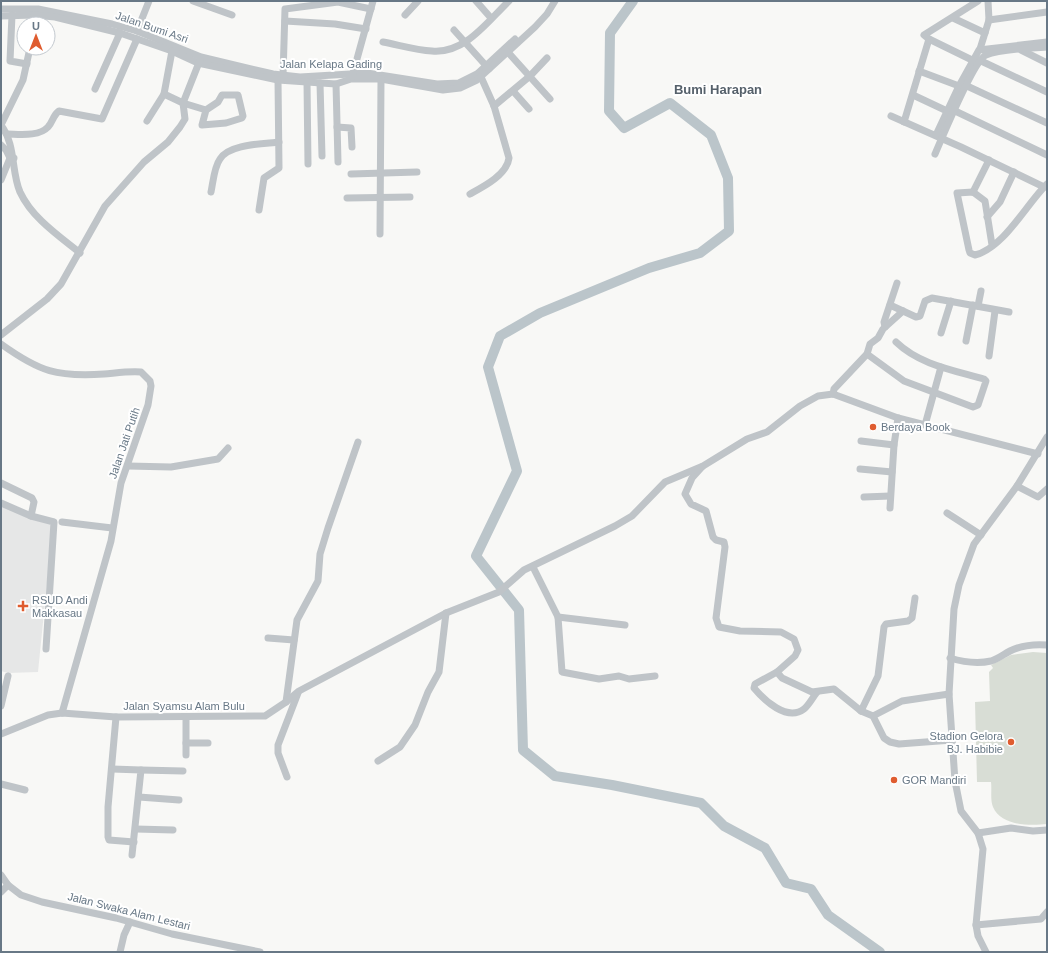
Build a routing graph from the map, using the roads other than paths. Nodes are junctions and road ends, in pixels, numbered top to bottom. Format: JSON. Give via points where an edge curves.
{"nodes":[{"id":1,"x":149,"y":1,"type":"edge"},
{"id":2,"x":193,"y":1,"type":"edge"},
{"id":3,"x":418,"y":1,"type":"edge"},
{"id":4,"x":476,"y":1,"type":"edge"},
{"id":5,"x":509,"y":1,"type":"edge"},
{"id":6,"x":553,"y":1,"type":"edge"},
{"id":7,"x":978,"y":1,"type":"edge"},
{"id":8,"x":988,"y":1,"type":"edge"},
{"id":9,"x":214,"y":5,"type":"edge"},
{"id":10,"x":372,"y":5,"type":"edge"},
{"id":11,"x":37,"y":8,"type":"edge"},
{"id":12,"x":1,"y":10,"type":"edge"},
{"id":13,"x":1047,"y":12,"type":"edge"},
{"id":14,"x":55,"y":14,"type":"junction"},
{"id":15,"x":232,"y":14,"type":"dead end"},
{"id":16,"x":12,"y":15,"type":"junction"},
{"id":17,"x":405,"y":15,"type":"dead end"},
{"id":18,"x":1,"y":16,"type":"edge"},
{"id":19,"x":491,"y":18,"type":"junction"},
{"id":20,"x":953,"y":18,"type":"junction"},
{"id":21,"x":989,"y":20,"type":"junction"},
{"id":22,"x":285,"y":22,"type":"junction"},
{"id":23,"x":366,"y":29,"type":"junction"},
{"id":24,"x":454,"y":30,"type":"dead end"},
{"id":25,"x":120,"y":33,"type":"junction"},
{"id":26,"x":985,"y":33,"type":"junction"},
{"id":27,"x":137,"y":35,"type":"junction"},
{"id":28,"x":929,"y":39,"type":"junction"},
{"id":29,"x":383,"y":42,"type":"dead end"},
{"id":30,"x":1047,"y":42,"type":"edge"},
{"id":31,"x":465,"y":43,"type":"junction"},
{"id":32,"x":1047,"y":46,"type":"edge"},
{"id":33,"x":980,"y":49,"type":"junction"},
{"id":34,"x":507,"y":50,"type":"junction"},
{"id":35,"x":1021,"y":50,"type":"junction"},
{"id":36,"x":172,"y":51,"type":"junction"},
{"id":37,"x":28,"y":56,"type":"edge"},
{"id":38,"x":548,"y":58,"type":"dead end"},
{"id":39,"x":200,"y":60,"type":"junction"},
{"id":40,"x":976,"y":60,"type":"junction"},
{"id":41,"x":1047,"y":63,"type":"edge"},
{"id":42,"x":27,"y":64,"type":"junction"},
{"id":43,"x":488,"y":67,"type":"junction"},
{"id":44,"x":919,"y":71,"type":"junction"},
{"id":45,"x":352,"y":76,"type":"junction"},
{"id":46,"x":530,"y":76,"type":"junction"},
{"id":47,"x":481,"y":77,"type":"junction"},
{"id":48,"x":280,"y":78,"type":"junction"},
{"id":49,"x":381,"y":79,"type":"junction"},
{"id":50,"x":307,"y":82,"type":"junction"},
{"id":51,"x":320,"y":83,"type":"junction"},
{"id":52,"x":336,"y":84,"type":"junction"},
{"id":53,"x":959,"y":86,"type":"junction"},
{"id":54,"x":967,"y":86,"type":"junction"},
{"id":55,"x":436,"y":87,"type":"junction"},
{"id":56,"x":95,"y":89,"type":"dead end"},
{"id":57,"x":513,"y":91,"type":"junction"},
{"id":58,"x":1047,"y":92,"type":"edge"},
{"id":59,"x":164,"y":94,"type":"junction"},
{"id":60,"x":913,"y":95,"type":"junction"},
{"id":61,"x":550,"y":99,"type":"dead end"},
{"id":62,"x":183,"y":103,"type":"junction"},
{"id":63,"x":494,"y":106,"type":"junction"},
{"id":64,"x":529,"y":109,"type":"dead end"},
{"id":65,"x":206,"y":110,"type":"junction"},
{"id":66,"x":950,"y":110,"type":"junction"},
{"id":67,"x":891,"y":116,"type":"dead end"},
{"id":68,"x":147,"y":121,"type":"dead end"},
{"id":69,"x":904,"y":122,"type":"junction"},
{"id":70,"x":1047,"y":123,"type":"edge"},
{"id":71,"x":1,"y":125,"type":"edge"},
{"id":72,"x":337,"y":127,"type":"junction"},
{"id":73,"x":7,"y":134,"type":"junction"},
{"id":74,"x":939,"y":137,"type":"junction"},
{"id":75,"x":279,"y":142,"type":"junction"},
{"id":76,"x":1,"y":145,"type":"edge"},
{"id":77,"x":352,"y":147,"type":"dead end"},
{"id":78,"x":935,"y":154,"type":"dead end"},
{"id":79,"x":1047,"y":155,"type":"edge"},
{"id":80,"x":322,"y":156,"type":"dead end"},
{"id":81,"x":12,"y":158,"type":"junction"},
{"id":82,"x":988,"y":160,"type":"junction"},
{"id":83,"x":338,"y":162,"type":"dead end"},
{"id":84,"x":308,"y":164,"type":"dead end"},
{"id":85,"x":416,"y":172,"type":"dead end"},
{"id":86,"x":1014,"y":172,"type":"junction"},
{"id":87,"x":381,"y":173,"type":"junction"},
{"id":88,"x":351,"y":174,"type":"dead end"},
{"id":89,"x":1,"y":180,"type":"edge"},
{"id":90,"x":1045,"y":185,"type":"edge"},
{"id":91,"x":211,"y":192,"type":"dead end"},
{"id":92,"x":973,"y":192,"type":"junction"},
{"id":93,"x":470,"y":194,"type":"dead end"},
{"id":94,"x":410,"y":197,"type":"dead end"},
{"id":95,"x":347,"y":198,"type":"dead end"},
{"id":96,"x":380,"y":198,"type":"junction"},
{"id":97,"x":259,"y":210,"type":"dead end"},
{"id":98,"x":988,"y":217,"type":"junction"},
{"id":99,"x":380,"y":234,"type":"dead end"},
{"id":100,"x":992,"y":245,"type":"junction"},
{"id":101,"x":80,"y":253,"type":"junction"},
{"id":102,"x":897,"y":283,"type":"dead end"},
{"id":103,"x":981,"y":291,"type":"dead end"},
{"id":104,"x":951,"y":301,"type":"junction"},
{"id":105,"x":890,"y":305,"type":"junction"},
{"id":106,"x":975,"y":306,"type":"junction"},
{"id":107,"x":902,"y":310,"type":"junction"},
{"id":108,"x":995,"y":311,"type":"junction"},
{"id":109,"x":1009,"y":312,"type":"dead end"},
{"id":110,"x":885,"y":327,"type":"junction"},
{"id":111,"x":941,"y":333,"type":"dead end"},
{"id":112,"x":1,"y":335,"type":"edge"},
{"id":113,"x":966,"y":341,"type":"dead end"},
{"id":114,"x":896,"y":342,"type":"dead end"},
{"id":115,"x":1,"y":344,"type":"edge"},
{"id":116,"x":867,"y":354,"type":"junction"},
{"id":117,"x":989,"y":356,"type":"dead end"},
{"id":118,"x":942,"y":367,"type":"junction"},
{"id":119,"x":935,"y":392,"type":"junction"},
{"id":120,"x":833,"y":394,"type":"junction"},
{"id":121,"x":898,"y":418,"type":"junction"},
{"id":122,"x":925,"y":425,"type":"junction"},
{"id":123,"x":1047,"y":437,"type":"edge"},
{"id":124,"x":861,"y":441,"type":"dead end"},
{"id":125,"x":358,"y":442,"type":"dead end"},
{"id":126,"x":894,"y":445,"type":"junction"},
{"id":127,"x":228,"y":448,"type":"dead end"},
{"id":128,"x":1038,"y":454,"type":"junction"},
{"id":129,"x":128,"y":466,"type":"junction"},
{"id":130,"x":703,"y":466,"type":"junction"},
{"id":131,"x":860,"y":469,"type":"dead end"},
{"id":132,"x":892,"y":472,"type":"junction"},
{"id":133,"x":1,"y":483,"type":"edge"},
{"id":134,"x":1018,"y":486,"type":"junction"},
{"id":135,"x":1047,"y":488,"type":"edge"},
{"id":136,"x":890,"y":496,"type":"junction"},
{"id":137,"x":864,"y":497,"type":"dead end"},
{"id":138,"x":1,"y":503,"type":"edge"},
{"id":139,"x":890,"y":508,"type":"dead end"},
{"id":140,"x":947,"y":513,"type":"dead end"},
{"id":141,"x":31,"y":516,"type":"junction"},
{"id":142,"x":62,"y":522,"type":"dead end"},
{"id":143,"x":112,"y":528,"type":"junction"},
{"id":144,"x":981,"y":535,"type":"junction"},
{"id":145,"x":533,"y":567,"type":"junction"},
{"id":146,"x":915,"y":598,"type":"dead end"},
{"id":147,"x":446,"y":613,"type":"junction"},
{"id":148,"x":558,"y":617,"type":"junction"},
{"id":149,"x":625,"y":625,"type":"dead end"},
{"id":150,"x":268,"y":638,"type":"dead end"},
{"id":151,"x":294,"y":640,"type":"junction"},
{"id":152,"x":1047,"y":645,"type":"edge"},
{"id":153,"x":46,"y":649,"type":"dead end"},
{"id":154,"x":950,"y":658,"type":"junction"},
{"id":155,"x":777,"y":672,"type":"junction"},
{"id":156,"x":8,"y":676,"type":"dead end"},
{"id":157,"x":655,"y":676,"type":"dead end"},
{"id":158,"x":299,"y":691,"type":"junction"},
{"id":159,"x":817,"y":692,"type":"junction"},
{"id":160,"x":949,"y":694,"type":"junction"},
{"id":161,"x":286,"y":702,"type":"junction"},
{"id":162,"x":1,"y":706,"type":"edge"},
{"id":163,"x":862,"y":711,"type":"junction"},
{"id":164,"x":62,"y":713,"type":"junction"},
{"id":165,"x":873,"y":716,"type":"junction"},
{"id":166,"x":186,"y":717,"type":"junction"},
{"id":167,"x":116,"y":718,"type":"junction"},
{"id":168,"x":1,"y":734,"type":"edge"},
{"id":169,"x":952,"y":740,"type":"junction"},
{"id":170,"x":186,"y":743,"type":"junction"},
{"id":171,"x":208,"y":743,"type":"dead end"},
{"id":172,"x":186,"y":755,"type":"dead end"},
{"id":173,"x":378,"y":761,"type":"dead end"},
{"id":174,"x":112,"y":769,"type":"junction"},
{"id":175,"x":142,"y":770,"type":"junction"},
{"id":176,"x":183,"y":771,"type":"dead end"},
{"id":177,"x":287,"y":777,"type":"dead end"},
{"id":178,"x":1,"y":784,"type":"edge"},
{"id":179,"x":24,"y":790,"type":"dead end"},
{"id":180,"x":139,"y":797,"type":"junction"},
{"id":181,"x":179,"y":800,"type":"dead end"},
{"id":182,"x":136,"y":830,"type":"junction"},
{"id":183,"x":173,"y":830,"type":"dead end"},
{"id":184,"x":1047,"y":830,"type":"edge"},
{"id":185,"x":978,"y":833,"type":"junction"},
{"id":186,"x":134,"y":842,"type":"junction"},
{"id":187,"x":132,"y":855,"type":"dead end"},
{"id":188,"x":1,"y":875,"type":"edge"},
{"id":189,"x":8,"y":885,"type":"junction"},
{"id":190,"x":1,"y":892,"type":"edge"},
{"id":191,"x":1047,"y":912,"type":"edge"},
{"id":192,"x":130,"y":922,"type":"junction"},
{"id":193,"x":976,"y":925,"type":"junction"},
{"id":194,"x":120,"y":952,"type":"edge"},
{"id":195,"x":260,"y":952,"type":"edge"},
{"id":196,"x":986,"y":952,"type":"edge"}],
"edges":[{"from":1,"to":27,"type":"street"},
{"from":2,"to":9,"type":"street"},
{"from":3,"to":17,"type":"street"},
{"from":4,"to":19,"type":"street"},
{"from":5,"to":19,"type":"street"},
{"from":6,"to":34,"type":"street","name":"Jalan Kelapa Gading"},
{"from":7,"to":20,"type":"street"},
{"from":8,"to":21,"type":"street"},
{"from":9,"to":15,"type":"street"},
{"from":10,"to":22,"type":"street","via":[[338,2],[285,8]]},
{"from":10,"to":23,"type":"street"},
{"from":11,"to":12,"type":"street","name":"Jalan Bumi Asri"},
{"from":11,"to":14,"type":"street","name":"Jalan Bumi Asri"},
{"from":11,"to":16,"type":"street","name":"Jalan Bumi Asri"},
{"from":13,"to":21,"type":"street"},
{"from":14,"to":25,"type":"street","name":"Jalan Bumi Asri"},
{"from":14,"to":27,"type":"street","name":"Jalan Bumi Asri"},
{"from":16,"to":18,"type":"street","name":"Jalan Bumi Asri"},
{"from":16,"to":42,"type":"street","via":[[10,61]]},
{"from":19,"to":31,"type":"street"},
{"from":20,"to":26,"type":"street"},
{"from":20,"to":28,"type":"street","via":[[924,35]]},
{"from":21,"to":26,"type":"street"},
{"from":22,"to":23,"type":"street","via":[[334,24]]},
{"from":22,"to":48,"type":"street"},
{"from":23,"to":45,"type":"street"},
{"from":24,"to":31,"type":"street"},
{"from":25,"to":27,"type":"street","name":"Jalan Bumi Asri"},
{"from":25,"to":56,"type":"street"},
{"from":26,"to":33,"type":"street"},
{"from":27,"to":36,"type":"street","name":"Jalan Bumi Asri"},
{"from":27,"to":39,"type":"street","name":"Jalan Bumi Asri"},
{"from":27,"to":73,"type":"street","via":[[102,119],[59,111],[48,127],[40,132]]},
{"from":28,"to":40,"type":"street"},
{"from":28,"to":44,"type":"street"},
{"from":29,"to":31,"type":"street","via":[[431,51],[446,51]]},
{"from":30,"to":33,"type":"street"},
{"from":31,"to":43,"type":"street"},
{"from":32,"to":35,"type":"street"},
{"from":33,"to":40,"type":"street"},
{"from":34,"to":43,"type":"street","name":"Jalan Kelapa Gading"},
{"from":34,"to":46,"type":"street"},
{"from":35,"to":40,"type":"street","via":[[991,54]]},
{"from":35,"to":41,"type":"street"},
{"from":36,"to":39,"type":"street","name":"Jalan Bumi Asri"},
{"from":36,"to":59,"type":"street"},
{"from":37,"to":42,"type":"street"},
{"from":38,"to":46,"type":"street"},
{"from":39,"to":48,"type":"street","name":"Jalan Kelapa Gading"},
{"from":39,"to":62,"type":"street"},
{"from":40,"to":53,"type":"street"},
{"from":40,"to":54,"type":"street"},
{"from":40,"to":58,"type":"street"},
{"from":42,"to":71,"type":"street","via":[[21,87]]},
{"from":43,"to":47,"type":"street","name":"Jalan Kelapa Gading"},
{"from":43,"to":55,"type":"street","name":"Jalan Kelapa Gading","via":[[465,81]]},
{"from":44,"to":53,"type":"street"},
{"from":44,"to":60,"type":"street"},
{"from":45,"to":48,"type":"street","name":"Jalan Kelapa Gading"},
{"from":45,"to":49,"type":"street","name":"Jalan Kelapa Gading"},
{"from":45,"to":52,"type":"street","name":"Jalan Kelapa Gading"},
{"from":45,"to":55,"type":"street","name":"Jalan Kelapa Gading","via":[[385,75]]},
{"from":46,"to":57,"type":"street"},
{"from":46,"to":61,"type":"street"},
{"from":47,"to":55,"type":"street","name":"Jalan Kelapa Gading","via":[[474,83],[460,88]]},
{"from":47,"to":63,"type":"street"},
{"from":48,"to":50,"type":"street","name":"Jalan Kelapa Gading"},
{"from":48,"to":75,"type":"street"},
{"from":49,"to":55,"type":"street","name":"Jalan Kelapa Gading"},
{"from":49,"to":87,"type":"street"},
{"from":50,"to":51,"type":"street","name":"Jalan Kelapa Gading"},
{"from":50,"to":84,"type":"street"},
{"from":51,"to":52,"type":"street","name":"Jalan Kelapa Gading"},
{"from":51,"to":80,"type":"street"},
{"from":52,"to":72,"type":"street"},
{"from":53,"to":66,"type":"street"},
{"from":54,"to":66,"type":"street"},
{"from":54,"to":70,"type":"street"},
{"from":57,"to":63,"type":"street"},
{"from":57,"to":64,"type":"street"},
{"from":59,"to":62,"type":"street"},
{"from":59,"to":68,"type":"street"},
{"from":60,"to":66,"type":"street"},
{"from":60,"to":69,"type":"street"},
{"from":62,"to":65,"type":"street"},
{"from":62,"to":101,"type":"street","via":[[185,119],[180,127],[117,191],[102,211]]},
{"from":63,"to":93,"type":"street","via":[[509,161],[490,182]]},
{"from":65,"to":65,"type":"street","via":[[202,125],[235,121],[243,116],[238,94],[222,94],[218,102]]},
{"from":66,"to":74,"type":"street"},
{"from":66,"to":79,"type":"street"},
{"from":67,"to":69,"type":"street"},
{"from":69,"to":74,"type":"street"},
{"from":71,"to":73,"type":"street"},
{"from":72,"to":77,"type":"street","via":[[351,128]]},
{"from":72,"to":83,"type":"street"},
{"from":73,"to":81,"type":"street"},
{"from":74,"to":78,"type":"street"},
{"from":74,"to":82,"type":"street"},
{"from":75,"to":91,"type":"street","via":[[243,146],[226,153],[220,158]]},
{"from":75,"to":97,"type":"street","via":[[279,168],[264,178]]},
{"from":76,"to":81,"type":"street"},
{"from":81,"to":89,"type":"street"},
{"from":81,"to":101,"type":"street","via":[[20,192],[32,210]]},
{"from":82,"to":86,"type":"street"},
{"from":82,"to":92,"type":"street"},
{"from":85,"to":87,"type":"street"},
{"from":86,"to":90,"type":"street"},
{"from":86,"to":98,"type":"street","via":[[1000,202]]},
{"from":87,"to":88,"type":"street"},
{"from":87,"to":96,"type":"street"},
{"from":90,"to":100,"type":"street","via":[[1014,225]]},
{"from":92,"to":98,"type":"street","via":[[985,201]]},
{"from":92,"to":100,"type":"street","via":[[957,193],[969,250],[972,254],[978,254]]},
{"from":94,"to":96,"type":"street"},
{"from":95,"to":96,"type":"street"},
{"from":96,"to":99,"type":"street"},
{"from":98,"to":100,"type":"street"},
{"from":101,"to":112,"type":"street","via":[[61,284],[47,299]]},
{"from":102,"to":105,"type":"street"},
{"from":103,"to":106,"type":"street"},
{"from":104,"to":106,"type":"street"},
{"from":104,"to":107,"type":"street","via":[[929,299],[918,317]]},
{"from":104,"to":111,"type":"street"},
{"from":105,"to":107,"type":"street"},
{"from":105,"to":110,"type":"street","via":[[884,322]]},
{"from":106,"to":108,"type":"street"},
{"from":106,"to":113,"type":"street"},
{"from":107,"to":110,"type":"street"},
{"from":108,"to":109,"type":"street"},
{"from":108,"to":117,"type":"street"},
{"from":110,"to":116,"type":"street","via":[[878,338],[870,344]]},
{"from":114,"to":118,"type":"street","via":[[908,353]]},
{"from":115,"to":129,"type":"street","name":"Jalan Jati Putih","via":[[36,367],[55,373],[141,372],[146,376],[150,381],[151,394]]},
{"from":116,"to":119,"type":"street","via":[[904,381]]},
{"from":116,"to":120,"type":"street","via":[[834,389]]},
{"from":118,"to":119,"type":"street"},
{"from":118,"to":119,"type":"street","via":[[984,378],[986,381],[976,406]]},
{"from":119,"to":122,"type":"street"},
{"from":120,"to":121,"type":"street"},
{"from":120,"to":130,"type":"street","via":[[812,399],[767,432],[747,439]]},
{"from":121,"to":122,"type":"street"},
{"from":121,"to":126,"type":"street"},
{"from":122,"to":128,"type":"street"},
{"from":123,"to":128,"type":"street"},
{"from":124,"to":126,"type":"street"},
{"from":125,"to":151,"type":"street","via":[[320,554],[318,581],[298,616]]},
{"from":126,"to":132,"type":"street"},
{"from":127,"to":129,"type":"street","via":[[218,459],[171,467]]},
{"from":128,"to":134,"type":"street"},
{"from":129,"to":143,"type":"street","name":"Jalan Jati Putih","via":[[121,482]]},
{"from":130,"to":145,"type":"street","via":[[665,482],[632,516]]},
{"from":130,"to":155,"type":"street","via":[[692,478],[685,494],[691,504],[706,511],[713,537],[724,542],[726,547],[717,623],[719,627],[740,631],[781,632],[794,639],[798,650],[795,656]]},
{"from":131,"to":132,"type":"street"},
{"from":132,"to":136,"type":"street"},
{"from":133,"to":141,"type":"street","via":[[32,498],[34,502]]},
{"from":134,"to":135,"type":"street","via":[[1038,497]]},
{"from":134,"to":144,"type":"street"},
{"from":136,"to":137,"type":"street"},
{"from":136,"to":139,"type":"street"},
{"from":138,"to":141,"type":"street"},
{"from":140,"to":144,"type":"street"},
{"from":141,"to":153,"type":"street","via":[[54,522]]},
{"from":142,"to":143,"type":"street"},
{"from":143,"to":164,"type":"street","name":"Jalan Jati Putih","via":[[111,541]]},
{"from":144,"to":154,"type":"street","via":[[971,552],[959,585],[954,609]]},
{"from":145,"to":147,"type":"street","name":"Jalan Syamsu Alam Bulu","via":[[524,570],[499,592]]},
{"from":145,"to":148,"type":"street"},
{"from":146,"to":163,"type":"street","via":[[912,618],[886,624],[884,627],[878,676]]},
{"from":147,"to":158,"type":"street","name":"Jalan Syamsu Alam Bulu"},
{"from":147,"to":173,"type":"street","via":[[439,672],[415,725],[400,747]]},
{"from":148,"to":149,"type":"street"},
{"from":148,"to":157,"type":"street","via":[[562,672],[599,679]]},
{"from":150,"to":151,"type":"street"},
{"from":151,"to":161,"type":"street"},
{"from":152,"to":154,"type":"street","via":[[1026,645],[984,662]]},
{"from":154,"to":160,"type":"street"},
{"from":155,"to":159,"type":"street","via":[[782,678],[804,690]]},
{"from":155,"to":159,"type":"street","via":[[755,684],[754,688],[763,698],[784,712],[795,713],[802,710]]},
{"from":156,"to":162,"type":"street"},
{"from":158,"to":161,"type":"street","name":"Jalan Syamsu Alam Bulu"},
{"from":158,"to":177,"type":"street","via":[[278,745],[278,753]]},
{"from":159,"to":163,"type":"street","via":[[837,690]]},
{"from":160,"to":165,"type":"street","via":[[902,701]]},
{"from":160,"to":169,"type":"street"},
{"from":161,"to":166,"type":"street","name":"Jalan Syamsu Alam Bulu","via":[[265,716],[259,717]]},
{"from":163,"to":165,"type":"street"},
{"from":164,"to":167,"type":"street","name":"Jalan Syamsu Alam Bulu"},
{"from":164,"to":168,"type":"street","name":"Jalan Syamsu Alam Bulu","via":[[48,715]]},
{"from":165,"to":169,"type":"street","via":[[884,738],[890,742],[899,744]]},
{"from":166,"to":167,"type":"street","name":"Jalan Syamsu Alam Bulu"},
{"from":166,"to":170,"type":"street"},
{"from":167,"to":174,"type":"street"},
{"from":169,"to":185,"type":"street","via":[[959,804],[961,811]]},
{"from":170,"to":171,"type":"street"},
{"from":170,"to":172,"type":"street"},
{"from":174,"to":175,"type":"street"},
{"from":174,"to":186,"type":"street","via":[[108,837],[109,840]]},
{"from":175,"to":176,"type":"street"},
{"from":175,"to":180,"type":"street"},
{"from":178,"to":179,"type":"street"},
{"from":180,"to":181,"type":"street"},
{"from":180,"to":182,"type":"street"},
{"from":182,"to":183,"type":"street"},
{"from":182,"to":186,"type":"street"},
{"from":184,"to":185,"type":"street","via":[[1011,828]]},
{"from":185,"to":193,"type":"street","via":[[983,849]]},
{"from":186,"to":187,"type":"street"},
{"from":188,"to":189,"type":"street","name":"Jalan Swaka Alam Lestari"},
{"from":189,"to":190,"type":"street"},
{"from":189,"to":192,"type":"street","name":"Jalan Swaka Alam Lestari","via":[[21,895],[35,900]]},
{"from":191,"to":193,"type":"street","via":[[1041,919]]},
{"from":192,"to":194,"type":"street"},
{"from":192,"to":195,"type":"street","name":"Jalan Swaka Alam Lestari","via":[[172,934]]},
{"from":193,"to":196,"type":"street"}]}
